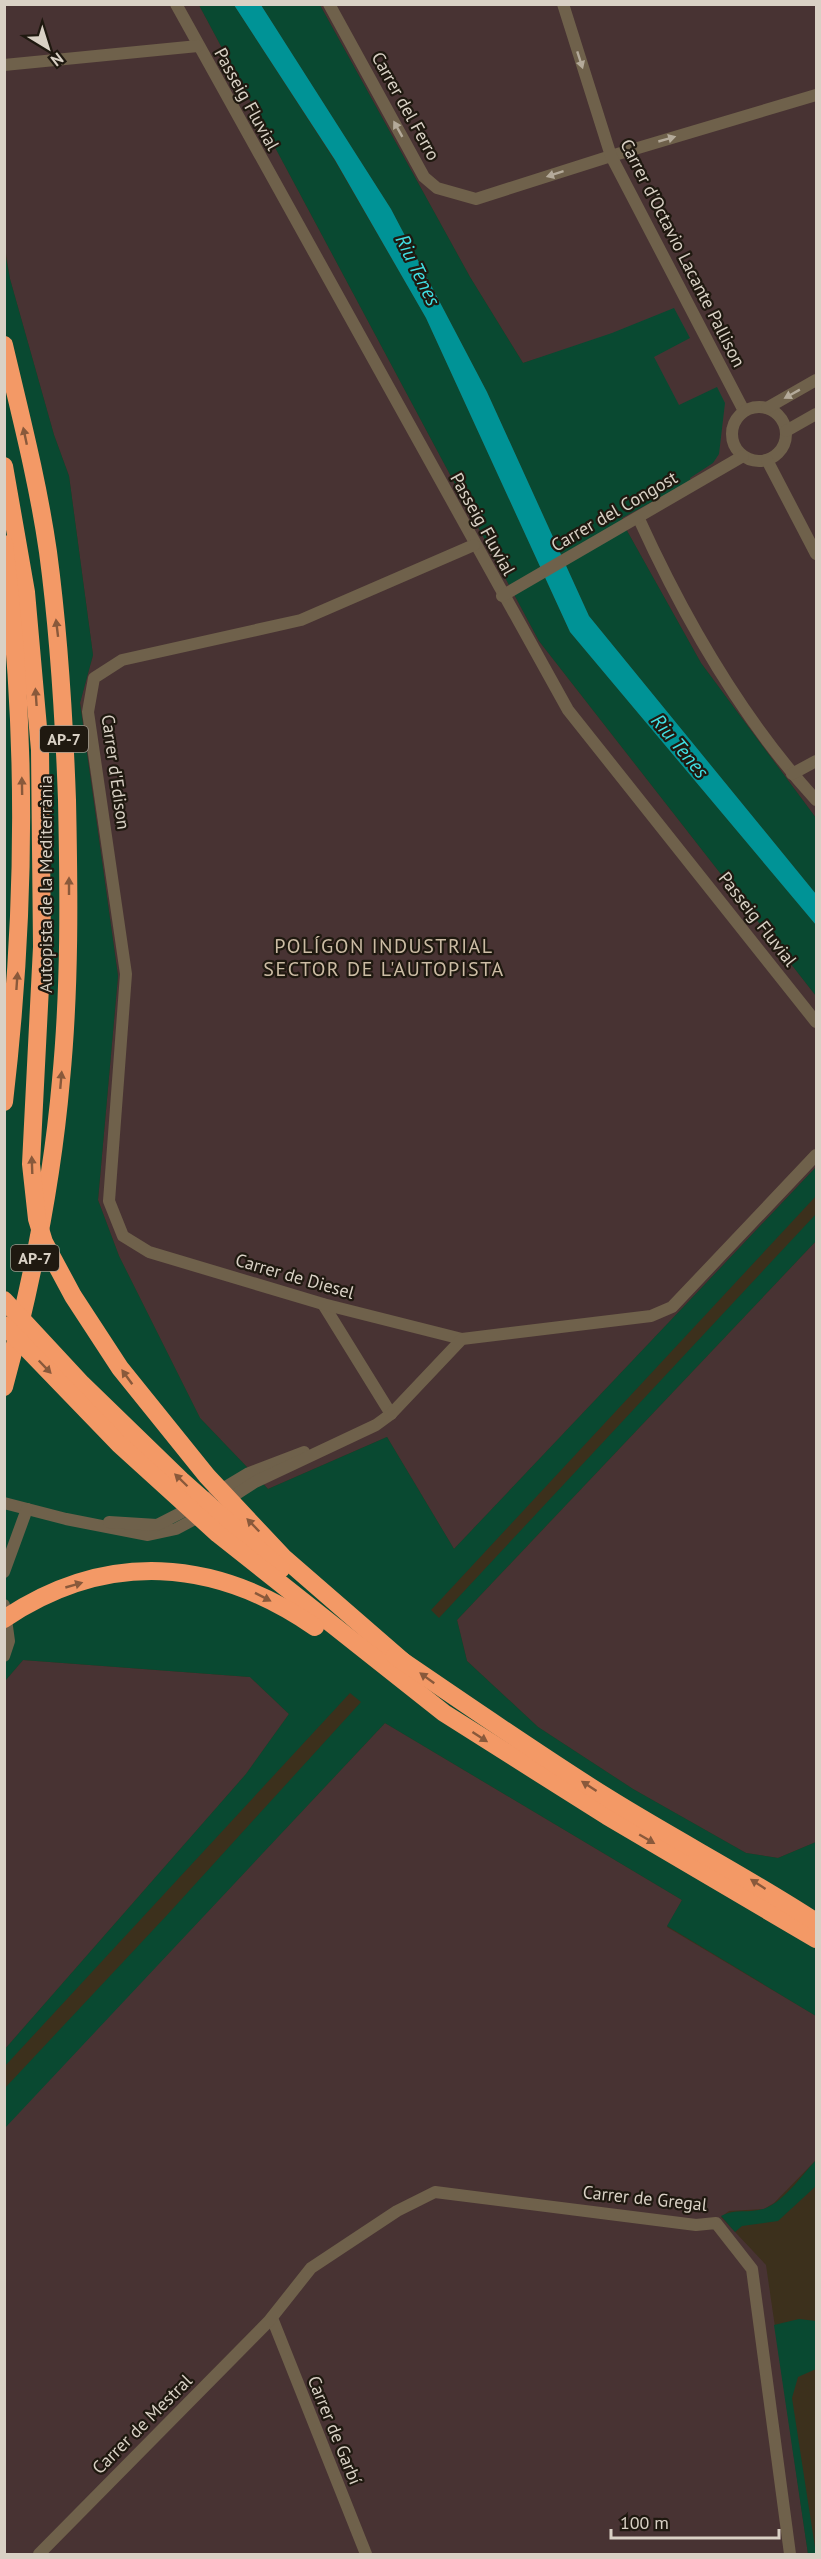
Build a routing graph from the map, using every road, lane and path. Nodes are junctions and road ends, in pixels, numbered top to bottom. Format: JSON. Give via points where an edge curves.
{"nodes":[{"id":1,"x":176,"y":4,"type":"edge"},
{"id":2,"x":329,"y":4,"type":"edge"},
{"id":3,"x":563,"y":4,"type":"edge"},
{"id":4,"x":198,"y":46,"type":"junction"},
{"id":5,"x":4,"y":65,"type":"edge"},
{"id":6,"x":815,"y":93,"type":"edge"},
{"id":7,"x":611,"y":156,"type":"junction"},
{"id":8,"x":4,"y":345,"type":"edge"},
{"id":9,"x":816,"y":380,"type":"edge"},
{"id":10,"x":767,"y":408,"type":"junction"},
{"id":11,"x":744,"y":411,"type":"junction"},
{"id":12,"x":816,"y":414,"type":"edge"},
{"id":13,"x":786,"y":430,"type":"junction"},
{"id":14,"x":743,"y":456,"type":"junction"},
{"id":15,"x":767,"y":460,"type":"junction"},
{"id":16,"x":4,"y":466,"type":"edge"},
{"id":17,"x":639,"y":519,"type":"junction"},
{"id":18,"x":4,"y":544,"type":"edge"},
{"id":19,"x":474,"y":545,"type":"junction"},
{"id":20,"x":816,"y":554,"type":"edge"},
{"id":21,"x":502,"y":596,"type":"junction"},
{"id":22,"x":816,"y":761,"type":"edge"},
{"id":23,"x":792,"y":774,"type":"junction"},
{"id":24,"x":816,"y":800,"type":"edge"},
{"id":25,"x":816,"y":1022,"type":"edge"},
{"id":26,"x":4,"y":1102,"type":"edge"},
{"id":27,"x":816,"y":1155,"type":"edge"},
{"id":28,"x":123,"y":1236,"type":"joint"},
{"id":29,"x":4,"y":1300,"type":"edge"},
{"id":30,"x":323,"y":1304,"type":"junction"},
{"id":31,"x":4,"y":1325,"type":"edge"},
{"id":32,"x":462,"y":1339,"type":"junction"},
{"id":33,"x":6,"y":1382,"type":"edge"},
{"id":34,"x":391,"y":1413,"type":"junction"},
{"id":35,"x":327,"y":1447,"type":"junction"},
{"id":36,"x":4,"y":1503,"type":"edge"},
{"id":37,"x":27,"y":1509,"type":"junction"},
{"id":38,"x":172,"y":1525,"type":"junction"},
{"id":39,"x":4,"y":1572,"type":"edge"},
{"id":40,"x":12,"y":1606,"type":"edge"},
{"id":41,"x":4,"y":1619,"type":"edge"},
{"id":42,"x":4,"y":1656,"type":"edge"},
{"id":43,"x":405,"y":1663,"type":"junction"},
{"id":44,"x":444,"y":1713,"type":"junction"},
{"id":45,"x":813,"y":1919,"type":"edge"},
{"id":46,"x":816,"y":1939,"type":"edge"},
{"id":47,"x":272,"y":2318,"type":"junction"},
{"id":48,"x":39,"y":2554,"type":"edge"},
{"id":49,"x":366,"y":2554,"type":"edge"},
{"id":50,"x":790,"y":2554,"type":"edge"}],
"edges":[{"from":1,"to":4,"type":"street","name":"Passeig Fluvial"},
{"from":7,"to":2,"type":"street","name":"Carrer del Ferro","one_way":true,"via":[[476,199],[437,188],[424,177]]},
{"from":3,"to":7,"type":"street","name":"Carrer d'Octavio Lacante Pallison","one_way":true},
{"from":4,"to":5,"type":"street"},
{"from":4,"to":19,"type":"street","name":"Passeig Fluvial"},
{"from":7,"to":6,"type":"street","name":"Carrer del Ferro","one_way":true},
{"from":7,"to":11,"type":"street","name":"Carrer d'Octavio Lacante Pallison"},
{"from":33,"to":8,"type":"highway","name":"Autopista de la Mediterrània","number":"AP-7","one_way":true,"via":[[39,1239],[54,1138],[62,1080],[69,940],[62,689],[47,549]]},
{"from":9,"to":10,"type":"street","one_way":true},
{"from":10,"to":11,"type":"street"},
{"from":10,"to":13,"type":"street","via":[[776,413]]},
{"from":11,"to":14,"type":"street","via":[[732,434]]},
{"from":12,"to":13,"type":"street"},
{"from":13,"to":15,"type":"street","via":[[782,448]]},
{"from":14,"to":15,"type":"street"},
{"from":14,"to":17,"type":"street","name":"Carrer del Congost"},
{"from":15,"to":20,"type":"street"},
{"from":43,"to":16,"type":"highway","one_way":true,"via":[[283,1557],[207,1476],[120,1368],[73,1296],[44,1242],[37,1219],[31,1164],[42,947],[40,750],[26,592]]},
{"from":17,"to":21,"type":"street","name":"Carrer del Congost"},
{"from":17,"to":23,"type":"street","via":[[662,570],[729,690]]},
{"from":26,"to":18,"type":"highway","one_way":true,"via":[[19,945],[23,810],[18,661]]},
{"from":19,"to":21,"type":"street","name":"Passeig Fluvial"},
{"from":19,"to":28,"type":"street","name":"Carrer d'Edison","via":[[301,620],[122,660],[94,678],[88,712],[126,974],[109,1201]]},
{"from":21,"to":25,"type":"street","name":"Passeig Fluvial","via":[[568,710]]},
{"from":22,"to":23,"type":"street"},
{"from":23,"to":24,"type":"street"},
{"from":27,"to":32,"type":"street","via":[[672,1306],[651,1317]]},
{"from":28,"to":30,"type":"street","name":"Carrer de Diesel","via":[[149,1252]]},
{"from":43,"to":29,"type":"highway","one_way":true,"via":[[360,1633],[228,1524],[82,1384]]},
{"from":30,"to":32,"type":"street","name":"Carrer de Diesel"},
{"from":30,"to":34,"type":"street"},
{"from":31,"to":44,"type":"highway","one_way":true,"via":[[119,1444],[218,1534]]},
{"from":32,"to":34,"type":"street"},
{"from":34,"to":35,"type":"street","via":[[365,1431]]},
{"from":35,"to":38,"type":"street"},
{"from":35,"to":38,"type":"street","via":[[300,1453],[242,1476]]},
{"from":36,"to":37,"type":"street"},
{"from":37,"to":38,"type":"street","via":[[86,1522]]},
{"from":37,"to":39,"type":"street"},
{"from":40,"to":41,"type":"highway"},
{"from":40,"to":42,"type":"street"},
{"from":40,"to":44,"type":"highway","one_way":true,"via":[[66,1587],[128,1573],[175,1572],[221,1579],[298,1615],[402,1689]]},
{"from":45,"to":43,"type":"highway","one_way":true,"via":[[611,1800]]},
{"from":44,"to":46,"type":"highway","one_way":true,"via":[[598,1811]]},
{"from":47,"to":48,"type":"street","name":"Carrer de Mestral"},
{"from":47,"to":49,"type":"street","name":"Carrer de Garbí"},
{"from":47,"to":50,"type":"street","name":"Carrer de Gregal","via":[[311,2268],[397,2211],[435,2192],[696,2224],[716,2223],[752,2269]]}]}
